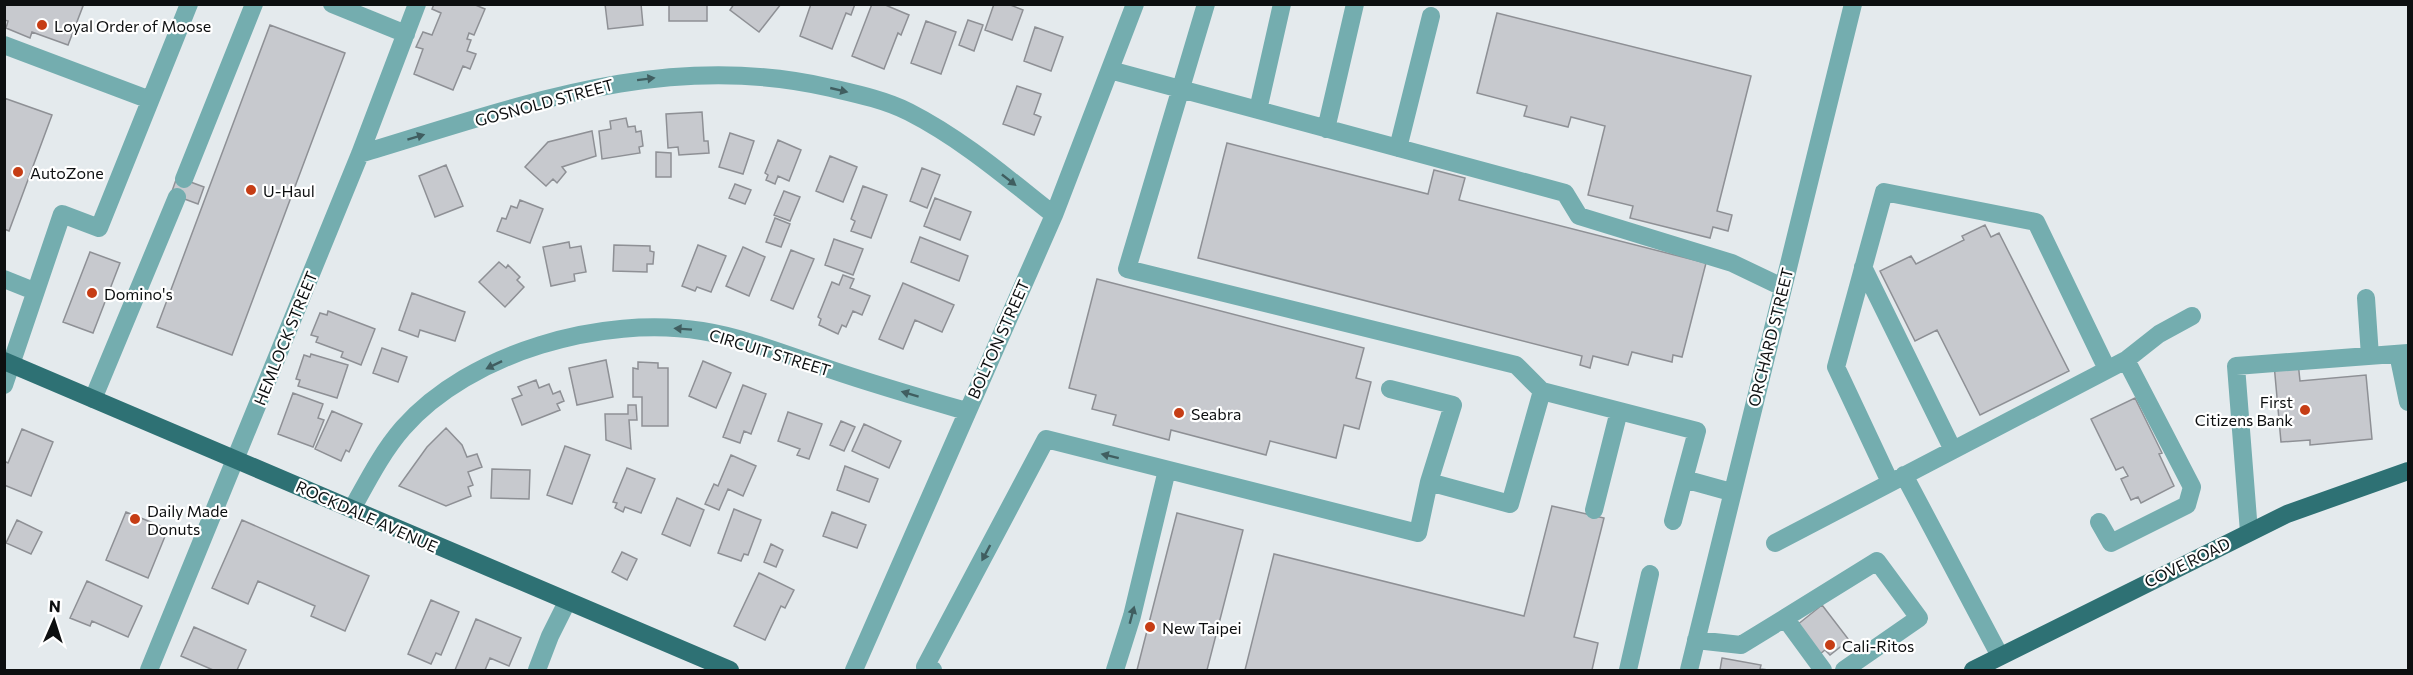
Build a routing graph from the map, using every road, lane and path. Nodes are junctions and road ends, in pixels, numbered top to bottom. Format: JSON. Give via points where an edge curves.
{"nodes":[{"id":1,"x":189,"y":4,"type":"edge"},
{"id":2,"x":254,"y":4,"type":"edge"},
{"id":3,"x":332,"y":4,"type":"edge"},
{"id":4,"x":417,"y":4,"type":"edge"},
{"id":5,"x":1135,"y":4,"type":"edge"},
{"id":6,"x":1206,"y":4,"type":"edge"},
{"id":7,"x":1282,"y":4,"type":"edge"},
{"id":8,"x":1355,"y":4,"type":"edge"},
{"id":9,"x":1853,"y":4,"type":"edge"},
{"id":10,"x":1431,"y":16,"type":"dead end"},
{"id":11,"x":406,"y":34,"type":"junction"},
{"id":12,"x":4,"y":45,"type":"edge"},
{"id":13,"x":1110,"y":70,"type":"junction"},
{"id":14,"x":1181,"y":89,"type":"junction"},
{"id":15,"x":150,"y":100,"type":"junction"},
{"id":16,"x":1258,"y":110,"type":"junction"},
{"id":17,"x":1326,"y":129,"type":"junction"},
{"id":18,"x":1398,"y":148,"type":"junction"},
{"id":19,"x":360,"y":154,"type":"junction"},
{"id":20,"x":1053,"y":214,"type":"junction"},
{"id":21,"x":1863,"y":267,"type":"junction"},
{"id":22,"x":4,"y":279,"type":"edge"},
{"id":23,"x":1782,"y":287,"type":"junction"},
{"id":24,"x":34,"y":291,"type":"junction"},
{"id":25,"x":2366,"y":298,"type":"dead end"},
{"id":26,"x":2192,"y":316,"type":"dead end"},
{"id":27,"x":2403,"y":354,"type":"edge"},
{"id":28,"x":2370,"y":356,"type":"junction"},
{"id":29,"x":2126,"y":360,"type":"junction"},
{"id":30,"x":9,"y":362,"type":"edge"},
{"id":31,"x":2107,"y":369,"type":"junction"},
{"id":32,"x":4,"y":386,"type":"edge"},
{"id":33,"x":1390,"y":389,"type":"dead end"},
{"id":34,"x":1542,"y":391,"type":"junction"},
{"id":35,"x":93,"y":399,"type":"junction"},
{"id":36,"x":2409,"y":402,"type":"edge"},
{"id":37,"x":966,"y":411,"type":"junction"},
{"id":38,"x":1619,"y":411,"type":"junction"},
{"id":39,"x":1953,"y":450,"type":"junction"},
{"id":40,"x":236,"y":458,"type":"junction"},
{"id":41,"x":1167,"y":470,"type":"junction"},
{"id":42,"x":2409,"y":471,"type":"edge"},
{"id":43,"x":1684,"y":479,"type":"junction"},
{"id":44,"x":1897,"y":479,"type":"junction"},
{"id":45,"x":1429,"y":482,"type":"junction"},
{"id":46,"x":1731,"y":492,"type":"junction"},
{"id":47,"x":352,"y":509,"type":"junction"},
{"id":48,"x":1594,"y":510,"type":"dead end"},
{"id":49,"x":1673,"y":521,"type":"dead end"},
{"id":50,"x":2099,"y":522,"type":"dead end"},
{"id":51,"x":2249,"y":532,"type":"junction"},
{"id":52,"x":1775,"y":543,"type":"dead end"},
{"id":53,"x":1650,"y":574,"type":"dead end"},
{"id":54,"x":567,"y":602,"type":"junction"},
{"id":55,"x":1785,"y":618,"type":"junction"},
{"id":56,"x":1696,"y":640,"type":"junction"},
{"id":57,"x":2000,"y":656,"type":"junction"},
{"id":58,"x":149,"y":670,"type":"edge"},
{"id":59,"x":537,"y":670,"type":"edge"},
{"id":60,"x":730,"y":670,"type":"edge"},
{"id":61,"x":854,"y":670,"type":"edge"},
{"id":62,"x":933,"y":670,"type":"edge"},
{"id":63,"x":1115,"y":670,"type":"edge"},
{"id":64,"x":1628,"y":670,"type":"edge"},
{"id":65,"x":1689,"y":670,"type":"edge"},
{"id":66,"x":1823,"y":670,"type":"edge"},
{"id":67,"x":1844,"y":670,"type":"edge"},
{"id":68,"x":1973,"y":670,"type":"edge"}],
"edges":[{"from":1,"to":15,"type":"street"},
{"from":2,"to":35,"type":"street"},
{"from":3,"to":11,"type":"street"},
{"from":4,"to":11,"type":"street","name":"HEMLOCK STREET"},
{"from":5,"to":13,"type":"street","name":"BOLTON STREET"},
{"from":6,"to":14,"type":"street"},
{"from":7,"to":16,"type":"street"},
{"from":8,"to":17,"type":"street"},
{"from":9,"to":23,"type":"street","name":"ORCHARD STREET"},
{"from":10,"to":18,"type":"street"},
{"from":11,"to":19,"type":"street","name":"HEMLOCK STREET"},
{"from":12,"to":15,"type":"street"},
{"from":13,"to":14,"type":"street"},
{"from":13,"to":20,"type":"street","name":"BOLTON STREET"},
{"from":14,"to":16,"type":"street"},
{"from":14,"to":34,"type":"street","via":[[1126,269],[1516,365]]},
{"from":15,"to":24,"type":"street","via":[[99,228],[62,214]]},
{"from":16,"to":17,"type":"street"},
{"from":17,"to":18,"type":"street"},
{"from":18,"to":23,"type":"street","via":[[1565,193],[1579,216],[1732,264]]},
{"from":19,"to":20,"type":"street","name":"GOSNOLD STREET","one_way":true,"via":[[616,82],[715,74],[765,77],[852,93],[908,111],[959,141]]},
{"from":19,"to":40,"type":"street","name":"HEMLOCK STREET"},
{"from":20,"to":37,"type":"street","name":"BOLTON STREET"},
{"from":21,"to":31,"type":"street","via":[[1884,192],[2036,222]]},
{"from":21,"to":39,"type":"street"},
{"from":21,"to":44,"type":"street","via":[[1836,367]]},
{"from":22,"to":24,"type":"street"},
{"from":23,"to":46,"type":"street","name":"ORCHARD STREET"},
{"from":24,"to":30,"type":"street"},
{"from":25,"to":28,"type":"street"},
{"from":26,"to":29,"type":"street","via":[[2159,334]]},
{"from":27,"to":28,"type":"street"},
{"from":27,"to":36,"type":"street"},
{"from":28,"to":51,"type":"street","via":[[2236,366]]},
{"from":29,"to":31,"type":"street"},
{"from":29,"to":50,"type":"street","via":[[2192,487],[2187,505],[2111,543]]},
{"from":30,"to":32,"type":"street"},
{"from":30,"to":35,"type":"main road","name":"ROCKDALE AVENUE"},
{"from":31,"to":39,"type":"street"},
{"from":33,"to":45,"type":"street","via":[[1453,405]]},
{"from":34,"to":38,"type":"street"},
{"from":34,"to":45,"type":"street","via":[[1510,504]]},
{"from":35,"to":40,"type":"main road","name":"ROCKDALE AVENUE"},
{"from":37,"to":47,"type":"street","name":"CIRCUIT STREET","one_way":true,"via":[[746,341],[701,331],[650,327],[597,330],[547,342],[451,386],[402,429]]},
{"from":37,"to":61,"type":"street","name":"BOLTON STREET"},
{"from":38,"to":43,"type":"street","via":[[1697,431]]},
{"from":38,"to":48,"type":"street"},
{"from":39,"to":44,"type":"street"},
{"from":40,"to":47,"type":"main road","name":"ROCKDALE AVENUE"},
{"from":40,"to":58,"type":"street","name":"HEMLOCK STREET"},
{"from":41,"to":45,"type":"street","via":[[1418,533]]},
{"from":41,"to":62,"type":"street","one_way":true,"via":[[1046,439],[925,667]]},
{"from":63,"to":41,"type":"street","one_way":true},
{"from":42,"to":51,"type":"main road","name":"COVE ROAD","via":[[2319,501]]},
{"from":43,"to":46,"type":"street"},
{"from":43,"to":49,"type":"street"},
{"from":44,"to":52,"type":"street"},
{"from":44,"to":57,"type":"street"},
{"from":46,"to":56,"type":"street","name":"ORCHARD STREET"},
{"from":47,"to":54,"type":"main road","name":"ROCKDALE AVENUE"},
{"from":51,"to":57,"type":"main road","name":"COVE ROAD"},
{"from":53,"to":64,"type":"street"},
{"from":54,"to":59,"type":"street"},
{"from":54,"to":60,"type":"main road","name":"ROCKDALE AVENUE"},
{"from":55,"to":56,"type":"street","via":[[1741,645]]},
{"from":55,"to":66,"type":"street"},
{"from":55,"to":67,"type":"street","via":[[1877,561],[1919,618]]},
{"from":56,"to":65,"type":"street","name":"ORCHARD STREET"},
{"from":57,"to":68,"type":"main road","name":"COVE ROAD"}]}
